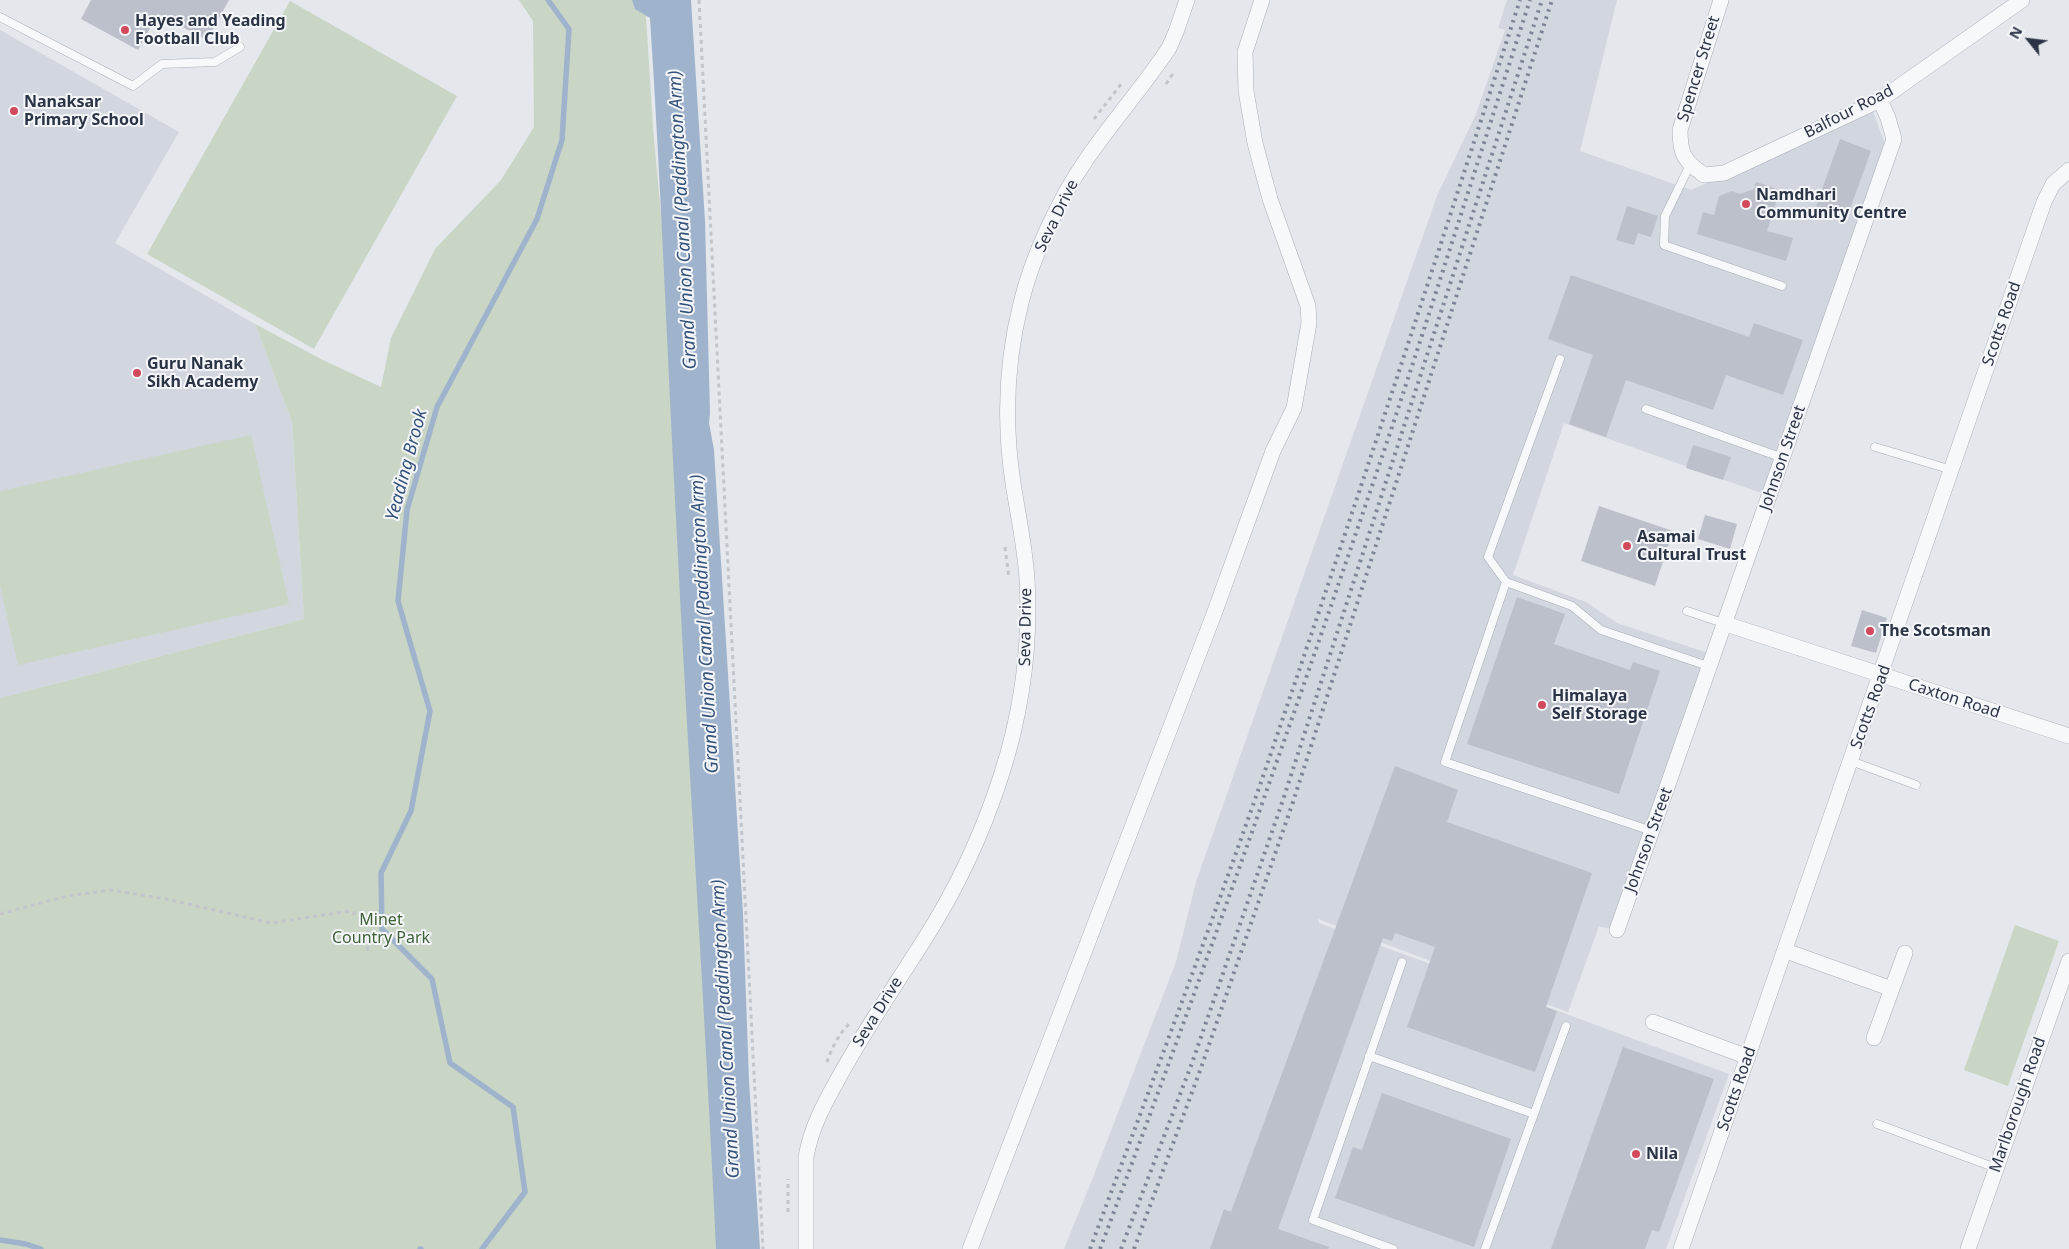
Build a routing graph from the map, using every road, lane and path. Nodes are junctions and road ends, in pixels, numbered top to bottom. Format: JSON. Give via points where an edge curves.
{"nodes":[{"id":1,"x":699,"y":0,"type":"edge"},
{"id":2,"x":1187,"y":0,"type":"edge"},
{"id":3,"x":1262,"y":0,"type":"edge"},
{"id":4,"x":1720,"y":0,"type":"edge"},
{"id":5,"x":2022,"y":0,"type":"edge"},
{"id":6,"x":0,"y":17,"type":"edge"},
{"id":7,"x":240,"y":47,"type":"dead end"},
{"id":8,"x":1880,"y":100,"type":"junction"},
{"id":9,"x":1690,"y":165,"type":"junction"},
{"id":10,"x":2069,"y":170,"type":"edge"},
{"id":11,"x":1782,"y":286,"type":"dead end"},
{"id":12,"x":1560,"y":359,"type":"dead end"},
{"id":13,"x":1646,"y":409,"type":"dead end"},
{"id":14,"x":1875,"y":447,"type":"dead end"},
{"id":15,"x":1783,"y":458,"type":"junction"},
{"id":16,"x":1952,"y":470,"type":"junction"},
{"id":17,"x":1005,"y":545,"type":"dead end"},
{"id":18,"x":1506,"y":582,"type":"junction"},
{"id":19,"x":1009,"y":583,"type":"dead end"},
{"id":20,"x":1687,"y":611,"type":"dead end"},
{"id":21,"x":1726,"y":624,"type":"junction"},
{"id":22,"x":1711,"y":667,"type":"junction"},
{"id":23,"x":1882,"y":675,"type":"junction"},
{"id":24,"x":2069,"y":736,"type":"edge"},
{"id":25,"x":1851,"y":761,"type":"junction"},
{"id":26,"x":1916,"y":784,"type":"dead end"},
{"id":27,"x":1652,"y":831,"type":"junction"},
{"id":28,"x":0,"y":914,"type":"edge"},
{"id":29,"x":1617,"y":930,"type":"dead end"},
{"id":30,"x":1786,"y":951,"type":"junction"},
{"id":31,"x":367,"y":953,"type":"dead end"},
{"id":32,"x":1905,"y":953,"type":"dead end"},
{"id":33,"x":2069,"y":961,"type":"edge"},
{"id":34,"x":1402,"y":962,"type":"dead end"},
{"id":35,"x":1892,"y":989,"type":"junction"},
{"id":36,"x":1653,"y":1022,"type":"dead end"},
{"id":37,"x":1566,"y":1026,"type":"dead end"},
{"id":38,"x":1874,"y":1038,"type":"dead end"},
{"id":39,"x":1369,"y":1056,"type":"junction"},
{"id":40,"x":1748,"y":1057,"type":"junction"},
{"id":41,"x":1534,"y":1114,"type":"junction"},
{"id":42,"x":1877,"y":1124,"type":"dead end"},
{"id":43,"x":1996,"y":1168,"type":"junction"},
{"id":44,"x":763,"y":1249,"type":"edge"},
{"id":45,"x":806,"y":1249,"type":"edge"},
{"id":46,"x":970,"y":1249,"type":"edge"},
{"id":47,"x":1392,"y":1249,"type":"edge"},
{"id":48,"x":1486,"y":1249,"type":"edge"},
{"id":49,"x":1681,"y":1249,"type":"edge"},
{"id":50,"x":1968,"y":1249,"type":"edge"}],
"edges":[{"from":1,"to":44,"type":"path"},
{"from":2,"to":45,"type":"street","name":"Seva Drive","via":[[1169,48],[1066,192],[1021,301],[1011,352],[1007,427],[1027,576],[1027,655],[1020,706],[1000,780],[951,893],[845,1066],[816,1121],[806,1157]]},
{"from":3,"to":46,"type":"street","via":[[1245,52],[1246,91],[1270,199],[1308,306],[1309,324],[1294,408],[1273,451],[1211,623]]},
{"from":4,"to":9,"type":"street","name":"Spencer Street","via":[[1680,130],[1680,149]]},
{"from":5,"to":8,"type":"street","name":"Balfour Road"},
{"from":6,"to":7,"type":"lane","via":[[133,86],[162,64],[215,62]]},
{"from":8,"to":9,"type":"street","name":"Balfour Road","via":[[1724,173],[1704,175]]},
{"from":8,"to":15,"type":"street","name":"Johnson Street","via":[[1894,139]]},
{"from":9,"to":11,"type":"lane","via":[[1665,216],[1664,244]]},
{"from":10,"to":16,"type":"street","name":"Scotts Road","via":[[2053,184],[2044,202]]},
{"from":12,"to":18,"type":"lane","via":[[1488,557]]},
{"from":13,"to":15,"type":"lane"},
{"from":14,"to":16,"type":"lane"},
{"from":15,"to":21,"type":"street","name":"Johnson Street"},
{"from":16,"to":23,"type":"street","name":"Scotts Road"},
{"from":17,"to":19,"type":"path"},
{"from":18,"to":22,"type":"lane","via":[[1572,606],[1601,630]]},
{"from":18,"to":27,"type":"lane","via":[[1445,762]]},
{"from":20,"to":21,"type":"lane"},
{"from":21,"to":22,"type":"street","name":"Johnson Street"},
{"from":21,"to":23,"type":"street","name":"Caxton Road"},
{"from":22,"to":27,"type":"street","name":"Johnson Street"},
{"from":23,"to":24,"type":"street","name":"Caxton Road"},
{"from":23,"to":25,"type":"street","name":"Scotts Road"},
{"from":25,"to":26,"type":"lane"},
{"from":25,"to":30,"type":"street","name":"Scotts Road"},
{"from":27,"to":29,"type":"street","name":"Johnson Street"},
{"from":28,"to":31,"type":"path","via":[[67,896],[111,890],[166,899],[272,924],[350,910],[360,917],[369,934]]},
{"from":30,"to":35,"type":"street"},
{"from":30,"to":40,"type":"street","name":"Scotts Road"},
{"from":32,"to":35,"type":"street"},
{"from":33,"to":43,"type":"street","name":"Marlborough Road"},
{"from":34,"to":39,"type":"lane"},
{"from":35,"to":38,"type":"street"},
{"from":36,"to":40,"type":"street"},
{"from":37,"to":41,"type":"lane"},
{"from":39,"to":41,"type":"lane"},
{"from":39,"to":47,"type":"lane","via":[[1313,1220]]},
{"from":40,"to":49,"type":"street","name":"Scotts Road"},
{"from":41,"to":48,"type":"lane"},
{"from":42,"to":43,"type":"lane"},
{"from":43,"to":50,"type":"street","name":"Marlborough Road"}]}
